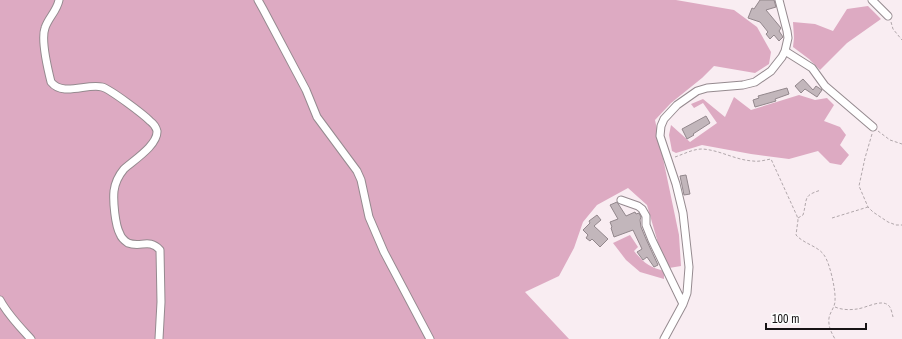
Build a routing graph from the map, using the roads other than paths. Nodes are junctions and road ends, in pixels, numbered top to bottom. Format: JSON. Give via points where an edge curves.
{"nodes":[{"id":1,"x":59,"y":0,"type":"edge"},
{"id":2,"x":258,"y":0,"type":"edge"},
{"id":3,"x":779,"y":0,"type":"edge"},
{"id":4,"x":872,"y":0,"type":"edge"},
{"id":5,"x":888,"y":16,"type":"road end"},
{"id":6,"x":785,"y":51,"type":"junction"},
{"id":7,"x":873,"y":127,"type":"road end"},
{"id":8,"x":621,"y":200,"type":"dead end"},
{"id":9,"x":0,"y":300,"type":"edge"},
{"id":10,"x":683,"y":304,"type":"junction"},
{"id":11,"x":31,"y":339,"type":"edge"},
{"id":12,"x":159,"y":339,"type":"edge"},
{"id":13,"x":430,"y":339,"type":"edge"},
{"id":14,"x":664,"y":339,"type":"edge"}],
"edges":[{"from":1,"to":12,"type":"street","via":[[44,32],[51,82],[58,88],[78,89],[96,86],[107,89],[150,121],[158,131],[152,145],[120,173],[115,185],[114,198],[120,236],[132,244],[150,243],[160,250]]},
{"from":2,"to":13,"type":"street","via":[[318,117],[361,180],[370,217],[384,252]]},
{"from":3,"to":6,"type":"street","via":[[787,31]]},
{"from":4,"to":5,"type":"street"},
{"from":6,"to":7,"type":"street","via":[[812,68],[825,86]]},
{"from":6,"to":10,"type":"street","via":[[771,71],[755,82],[697,91],[677,105],[664,119],[660,131],[683,213],[688,267],[687,293]]},
{"from":8,"to":10,"type":"street","via":[[642,209],[652,240]]},
{"from":9,"to":11,"type":"street","via":[[4,309]]},
{"from":10,"to":14,"type":"street"}]}
